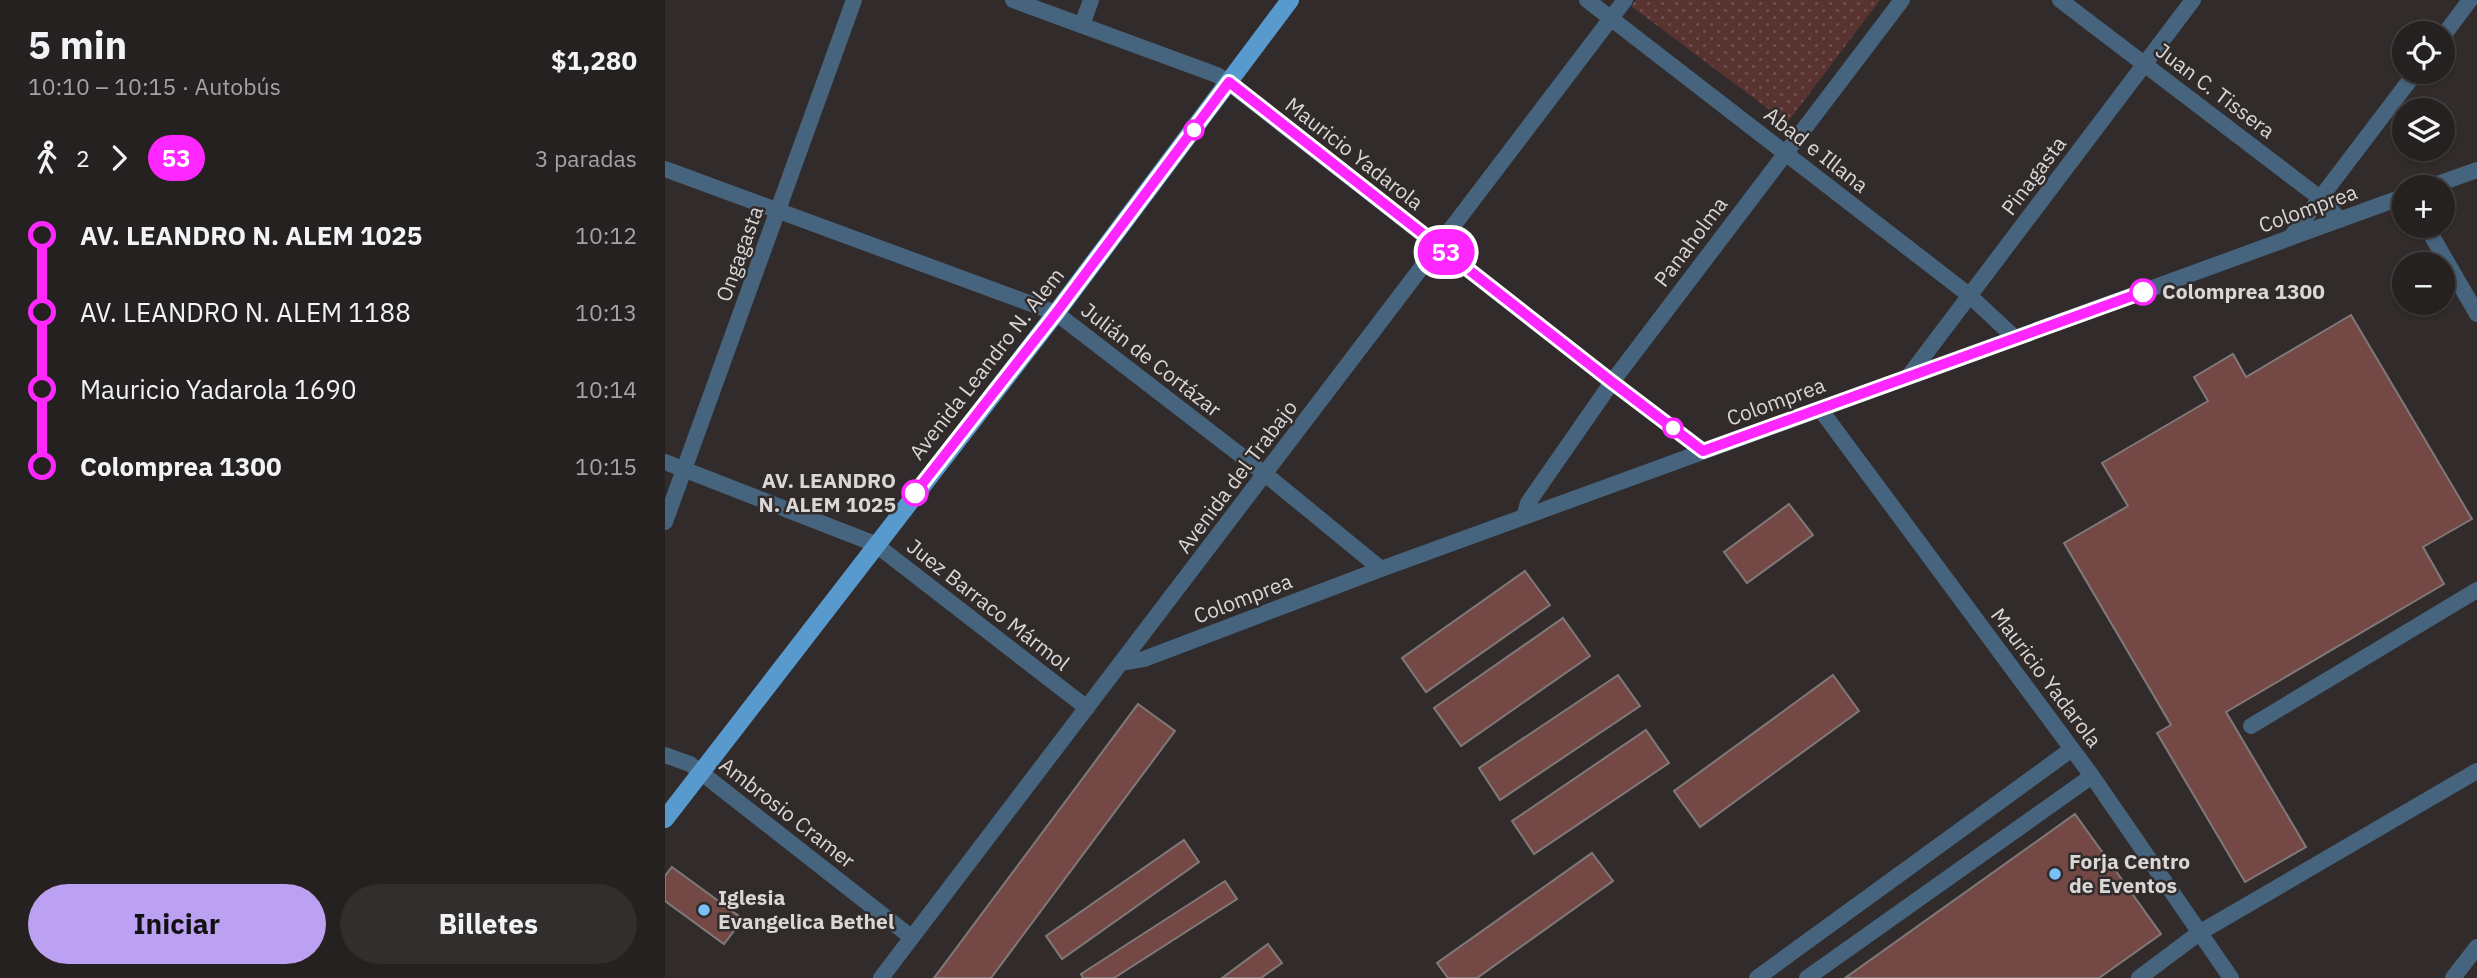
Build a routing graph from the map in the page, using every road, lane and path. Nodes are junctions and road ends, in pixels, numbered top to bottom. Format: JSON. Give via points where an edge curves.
{"nodes":[{"id":1,"x":854,"y":0,"type":"edge"},
{"id":2,"x":1013,"y":0,"type":"edge"},
{"id":3,"x":1091,"y":0,"type":"edge"},
{"id":4,"x":1290,"y":0,"type":"edge"},
{"id":5,"x":1587,"y":0,"type":"edge"},
{"id":6,"x":1625,"y":0,"type":"edge"},
{"id":7,"x":1902,"y":0,"type":"edge"},
{"id":8,"x":2060,"y":0,"type":"edge"},
{"id":9,"x":2193,"y":0,"type":"edge"},
{"id":10,"x":2470,"y":0,"type":"edge"},
{"id":11,"x":1611,"y":18,"type":"junction"},
{"id":12,"x":2454,"y":21,"type":"edge"},
{"id":13,"x":1082,"y":25,"type":"junction"},
{"id":14,"x":2145,"y":64,"type":"junction"},
{"id":15,"x":1229,"y":82,"type":"junction"},
{"id":16,"x":2407,"y":84,"type":"edge"},
{"id":17,"x":1785,"y":152,"type":"junction"},
{"id":18,"x":665,"y":169,"type":"edge"},
{"id":19,"x":2477,"y":170,"type":"edge"},
{"id":20,"x":2455,"y":178,"type":"edge"},
{"id":21,"x":2320,"y":198,"type":"junction"},
{"id":22,"x":2392,"y":201,"type":"edge"},
{"id":23,"x":2383,"y":204,"type":"junction"},
{"id":24,"x":2392,"y":205,"type":"edge"},
{"id":25,"x":778,"y":210,"type":"junction"},
{"id":26,"x":2340,"y":220,"type":"junction"},
{"id":27,"x":2290,"y":238,"type":"junction"},
{"id":28,"x":2433,"y":238,"type":"edge"},
{"id":29,"x":1438,"y":246,"type":"junction"},
{"id":30,"x":1969,"y":295,"type":"junction"},
{"id":31,"x":1056,"y":313,"type":"junction"},
{"id":32,"x":2477,"y":314,"type":"edge"},
{"id":33,"x":2015,"y":338,"type":"junction"},
{"id":34,"x":1908,"y":377,"type":"junction"},
{"id":35,"x":1612,"y":382,"type":"junction"},
{"id":36,"x":1820,"y":409,"type":"junction"},
{"id":37,"x":1703,"y":451,"type":"junction"},
{"id":38,"x":665,"y":462,"type":"edge"},
{"id":39,"x":684,"y":469,"type":"junction"},
{"id":40,"x":1265,"y":474,"type":"junction"},
{"id":41,"x":1524,"y":517,"type":"junction"},
{"id":42,"x":665,"y":522,"type":"edge"},
{"id":43,"x":876,"y":544,"type":"junction"},
{"id":44,"x":1381,"y":569,"type":"junction"},
{"id":45,"x":2477,"y":590,"type":"edge"},
{"id":46,"x":1122,"y":663,"type":"junction"},
{"id":47,"x":1087,"y":708,"type":"junction"},
{"id":48,"x":2251,"y":726,"type":"dead end"},
{"id":49,"x":2072,"y":749,"type":"junction"},
{"id":50,"x":665,"y":755,"type":"edge"},
{"id":51,"x":2477,"y":771,"type":"edge"},
{"id":52,"x":701,"y":772,"type":"junction"},
{"id":53,"x":2092,"y":776,"type":"junction"},
{"id":54,"x":665,"y":819,"type":"edge"},
{"id":55,"x":2199,"y":933,"type":"junction"},
{"id":56,"x":911,"y":937,"type":"junction"},
{"id":57,"x":1805,"y":943,"type":"junction"},
{"id":58,"x":2477,"y":947,"type":"edge"},
{"id":59,"x":1824,"y":966,"type":"junction"},
{"id":60,"x":881,"y":978,"type":"edge"},
{"id":61,"x":1757,"y":978,"type":"edge"},
{"id":62,"x":1807,"y":978,"type":"edge"},
{"id":63,"x":2139,"y":978,"type":"edge"},
{"id":64,"x":2231,"y":978,"type":"edge"},
{"id":65,"x":2453,"y":978,"type":"edge"}],
"edges":[{"from":1,"to":25,"type":"street","name":"Ongagasta"},
{"from":2,"to":13,"type":"street","name":"Mauricio Yadarola"},
{"from":3,"to":13,"type":"street"},
{"from":4,"to":15,"type":"main road","name":"Avenida Leandro N. Alem"},
{"from":5,"to":11,"type":"street","name":"Abad e Illana"},
{"from":6,"to":11,"type":"street","name":"Avenida del Trabajo"},
{"from":7,"to":17,"type":"street","name":"Panaholma"},
{"from":8,"to":14,"type":"street","name":"Juan C. Tissera"},
{"from":9,"to":14,"type":"street","name":"Pinagasta"},
{"from":10,"to":12,"type":"street"},
{"from":11,"to":17,"type":"street","name":"Abad e Illana"},
{"from":11,"to":29,"type":"street","name":"Avenida del Trabajo"},
{"from":13,"to":15,"type":"street","name":"Mauricio Yadarola"},
{"from":14,"to":21,"type":"street","name":"Juan C. Tissera"},
{"from":14,"to":30,"type":"street","name":"Pinagasta"},
{"from":15,"to":29,"type":"street","name":"Mauricio Yadarola"},
{"from":15,"to":31,"type":"main road","name":"Avenida Leandro N. Alem"},
{"from":16,"to":21,"type":"street"},
{"from":17,"to":30,"type":"street","name":"Abad e Illana"},
{"from":17,"to":35,"type":"street","name":"Panaholma"},
{"from":18,"to":25,"type":"street","name":"Julián de Cortázar"},
{"from":19,"to":20,"type":"street"},
{"from":21,"to":26,"type":"street","name":"Juan C. Tissera"},
{"from":21,"to":27,"type":"street"},
{"from":22,"to":23,"type":"street","name":"Colomprea"},
{"from":23,"to":24,"type":"street"},
{"from":23,"to":26,"type":"street","name":"Colomprea"},
{"from":25,"to":31,"type":"street","name":"Julián de Cortázar"},
{"from":25,"to":39,"type":"street","name":"Ongagasta"},
{"from":26,"to":27,"type":"street","name":"Colomprea"},
{"from":27,"to":33,"type":"street","name":"Colomprea"},
{"from":28,"to":32,"type":"street"},
{"from":29,"to":35,"type":"street","name":"Mauricio Yadarola"},
{"from":29,"to":40,"type":"street","name":"Avenida del Trabajo"},
{"from":30,"to":33,"type":"street","name":"Abad e Illana"},
{"from":30,"to":34,"type":"street","name":"Pinagasta"},
{"from":31,"to":40,"type":"street","name":"Julián de Cortázar"},
{"from":31,"to":43,"type":"main road","name":"Avenida Leandro N. Alem"},
{"from":33,"to":34,"type":"street","name":"Colomprea"},
{"from":34,"to":36,"type":"street","name":"Colomprea"},
{"from":35,"to":37,"type":"street","name":"Mauricio Yadarola"},
{"from":35,"to":41,"type":"street","name":"Panaholma","via":[[1528,503]]},
{"from":36,"to":37,"type":"street","name":"Colomprea"},
{"from":36,"to":49,"type":"street","name":"Mauricio Yadarola"},
{"from":37,"to":41,"type":"street","name":"Colomprea"},
{"from":38,"to":39,"type":"street","name":"Juez Barraco Mármol"},
{"from":39,"to":42,"type":"street","name":"Ongagasta"},
{"from":39,"to":43,"type":"street","name":"Juez Barraco Mármol"},
{"from":40,"to":44,"type":"street","name":"Julián de Cortázar"},
{"from":40,"to":46,"type":"street","name":"Avenida del Trabajo"},
{"from":41,"to":44,"type":"street","name":"Colomprea"},
{"from":43,"to":47,"type":"street","name":"Juez Barraco Mármol"},
{"from":43,"to":52,"type":"main road","name":"Avenida Leandro N. Alem"},
{"from":44,"to":46,"type":"street","name":"Colomprea","via":[[1145,659]]},
{"from":45,"to":48,"type":"street"},
{"from":46,"to":47,"type":"street","name":"Avenida del Trabajo"},
{"from":47,"to":56,"type":"street","name":"Avenida del Trabajo"},
{"from":49,"to":53,"type":"street","name":"Mauricio Yadarola"},
{"from":49,"to":57,"type":"street"},
{"from":50,"to":52,"type":"street","name":"Ambrosio Cramer"},
{"from":51,"to":55,"type":"street"},
{"from":52,"to":54,"type":"main road","name":"Avenida Leandro N. Alem"},
{"from":52,"to":56,"type":"street","name":"Ambrosio Cramer"},
{"from":53,"to":55,"type":"street","name":"Mauricio Yadarola"},
{"from":53,"to":59,"type":"street"},
{"from":55,"to":63,"type":"street"},
{"from":55,"to":64,"type":"street","name":"Mauricio Yadarola"},
{"from":56,"to":60,"type":"street","name":"Avenida del Trabajo"},
{"from":57,"to":59,"type":"street"},
{"from":57,"to":61,"type":"street"},
{"from":58,"to":65,"type":"street"},
{"from":59,"to":62,"type":"street"}]}
